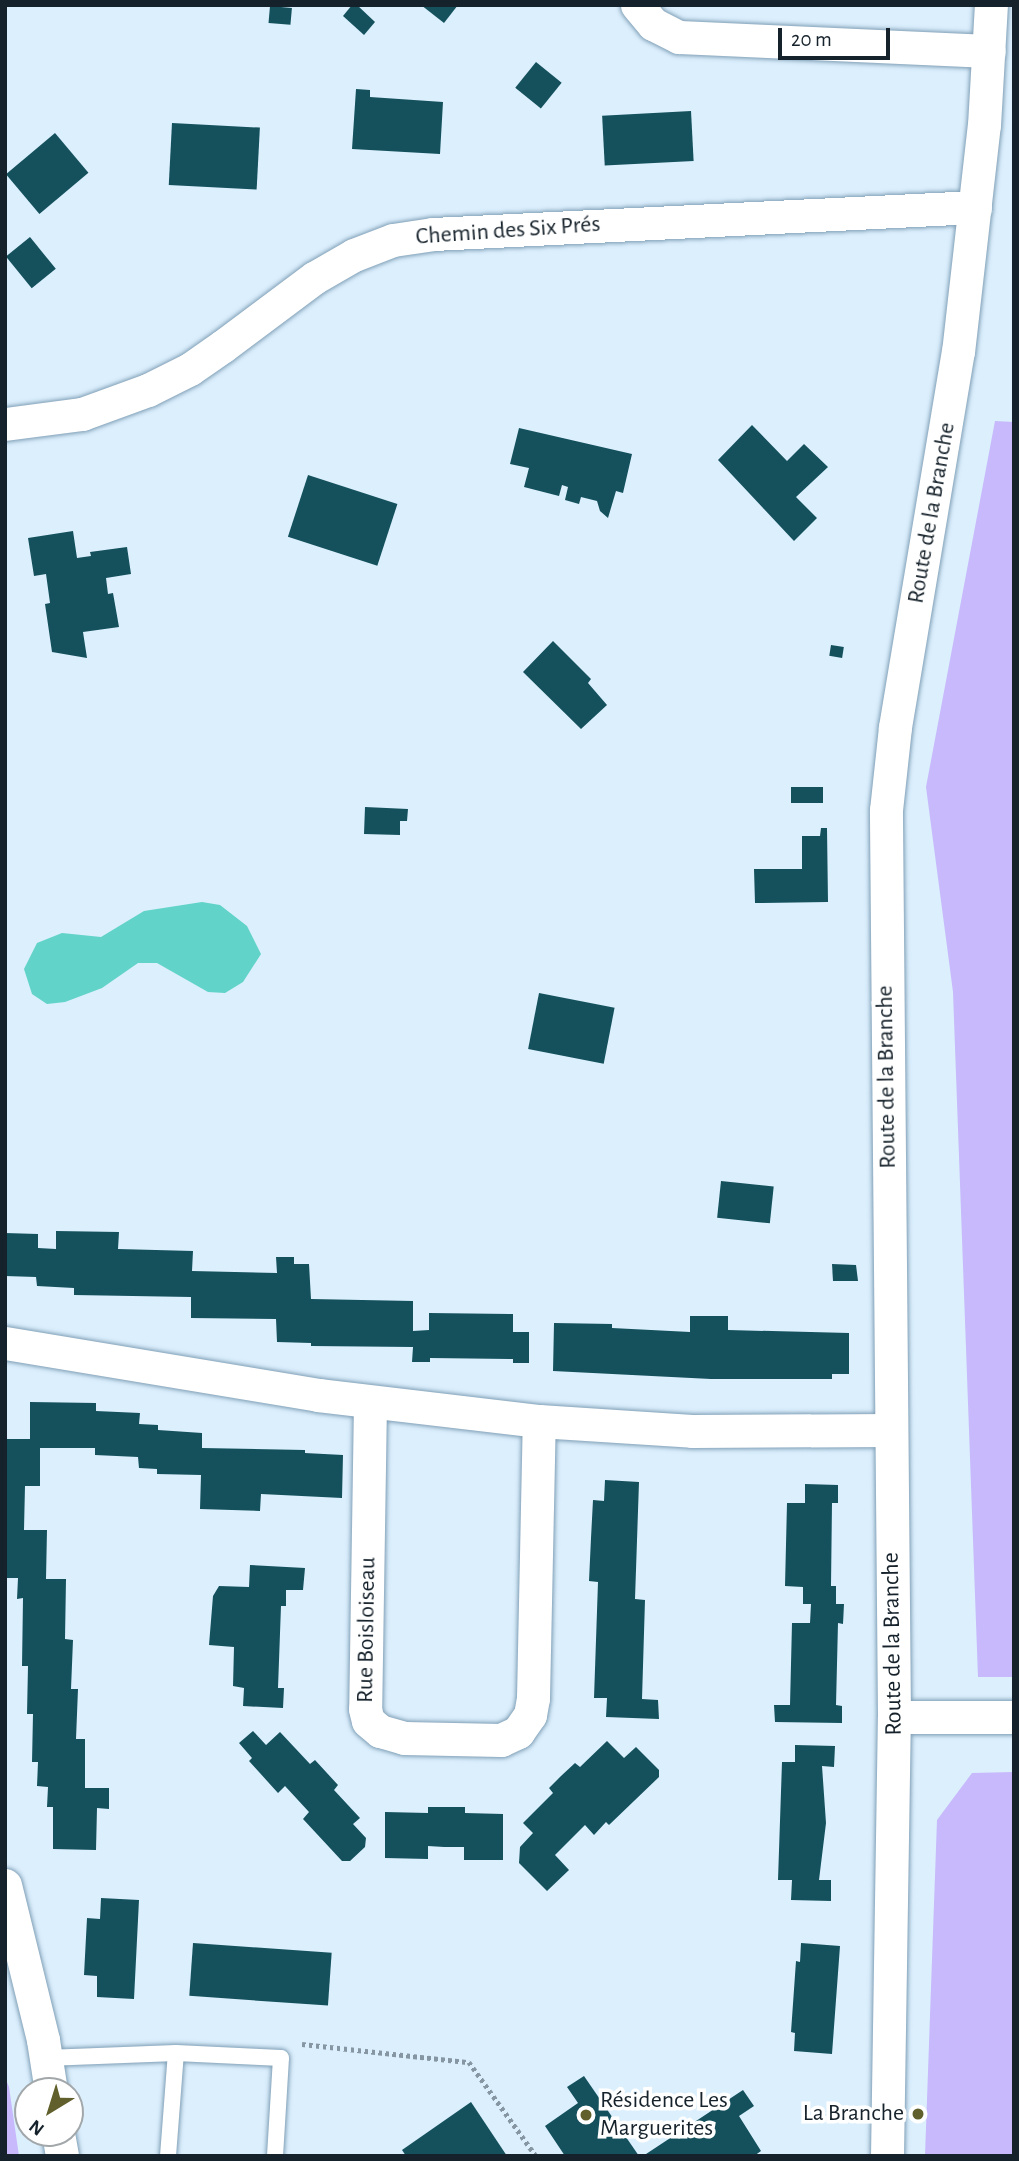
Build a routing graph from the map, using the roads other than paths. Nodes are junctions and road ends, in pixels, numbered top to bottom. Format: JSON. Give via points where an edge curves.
{"nodes":[{"id":1,"x":637,"y":5,"type":"edge"},
{"id":2,"x":991,"y":5,"type":"edge"},
{"id":3,"x":989,"y":51,"type":"junction"},
{"id":4,"x":975,"y":207,"type":"junction"},
{"id":5,"x":5,"y":424,"type":"edge"},
{"id":6,"x":5,"y":1343,"type":"edge"},
{"id":7,"x":370,"y":1402,"type":"junction"},
{"id":8,"x":539,"y":1421,"type":"junction"},
{"id":9,"x":891,"y":1430,"type":"junction"},
{"id":10,"x":894,"y":1717,"type":"junction"},
{"id":11,"x":1014,"y":1717,"type":"edge"},
{"id":12,"x":5,"y":1885,"type":"edge"},
{"id":13,"x":176,"y":2053,"type":"junction"},
{"id":14,"x":46,"y":2058,"type":"junction"},
{"id":15,"x":49,"y":2077,"type":"edge"},
{"id":16,"x":168,"y":2156,"type":"edge"},
{"id":17,"x":275,"y":2156,"type":"edge"},
{"id":18,"x":887,"y":2156,"type":"edge"}],
"edges":[{"from":1,"to":3,"type":"street","via":[[653,24],[679,37]]},
{"from":2,"to":3,"type":"street","name":"Route de la Branche"},
{"from":3,"to":4,"type":"street","name":"Route de la Branche"},
{"from":4,"to":5,"type":"street","name":"Chemin des Six Prés","via":[[433,234],[393,240],[314,278],[207,357],[148,390],[82,414]]},
{"from":4,"to":9,"type":"street","name":"Route de la Branche","via":[[956,373],[887,799]]},
{"from":6,"to":7,"type":"street"},
{"from":7,"to":8,"type":"street"},
{"from":7,"to":8,"type":"street","name":"Rue Boisloiseau","via":[[364,1702],[366,1716],[374,1726],[404,1738],[501,1740],[518,1732],[530,1715]]},
{"from":8,"to":9,"type":"street","via":[[692,1431]]},
{"from":9,"to":10,"type":"street","name":"Route de la Branche"},
{"from":10,"to":11,"type":"street"},
{"from":10,"to":18,"type":"street","name":"Route de la Branche"},
{"from":12,"to":14,"type":"street"},
{"from":13,"to":14,"type":"lane"},
{"from":13,"to":16,"type":"lane"},
{"from":13,"to":17,"type":"lane","via":[[281,2058]]},
{"from":14,"to":15,"type":"street"}]}
